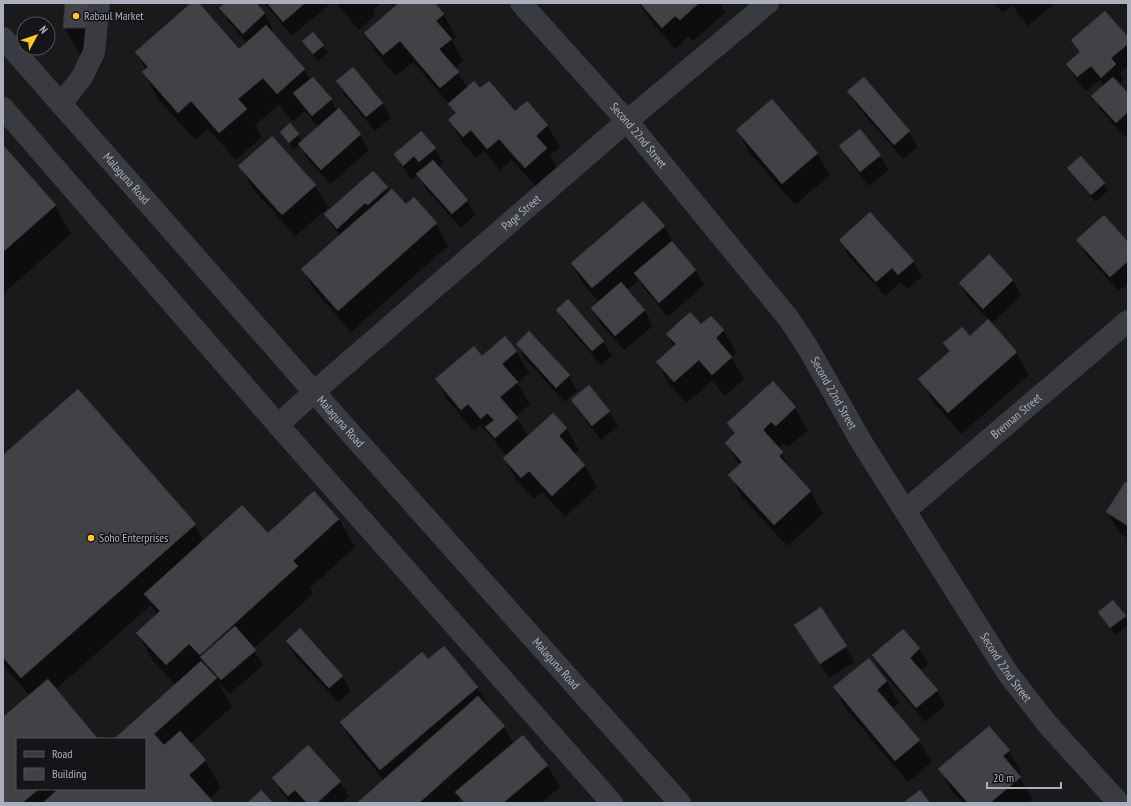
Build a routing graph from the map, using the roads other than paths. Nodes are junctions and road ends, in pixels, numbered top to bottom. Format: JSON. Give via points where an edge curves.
{"nodes":[{"id":1,"x":98,"y":3,"type":"edge"},
{"id":2,"x":521,"y":3,"type":"edge"},
{"id":3,"x":768,"y":3,"type":"edge"},
{"id":4,"x":3,"y":38,"type":"edge"},
{"id":5,"x":61,"y":104,"type":"junction"},
{"id":6,"x":3,"y":108,"type":"edge"},
{"id":7,"x":627,"y":121,"type":"junction"},
{"id":8,"x":1128,"y":321,"type":"edge"},
{"id":9,"x":314,"y":392,"type":"junction"},
{"id":10,"x":278,"y":425,"type":"junction"},
{"id":11,"x":906,"y":510,"type":"junction"},
{"id":12,"x":612,"y":803,"type":"edge"},
{"id":13,"x":680,"y":803,"type":"edge"},
{"id":14,"x":1119,"y":803,"type":"edge"}],
"edges":[{"from":1,"to":5,"type":"street","via":[[94,52],[82,77]]},
{"from":2,"to":7,"type":"street","name":"Second 22nd Street"},
{"from":3,"to":7,"type":"street","name":"Page Street"},
{"from":4,"to":5,"type":"street","name":"Malaguna Road"},
{"from":5,"to":9,"type":"street","name":"Malaguna Road"},
{"from":6,"to":10,"type":"street"},
{"from":7,"to":9,"type":"street","name":"Page Street"},
{"from":7,"to":11,"type":"street","name":"Second 22nd Street","via":[[789,319],[862,443]]},
{"from":8,"to":11,"type":"street","name":"Brennan Street"},
{"from":9,"to":10,"type":"street","name":"Page Street"},
{"from":9,"to":13,"type":"street","name":"Malaguna Road"},
{"from":10,"to":12,"type":"street"},
{"from":11,"to":14,"type":"street","name":"Second 22nd Street","via":[[1009,675],[1049,726]]}]}
